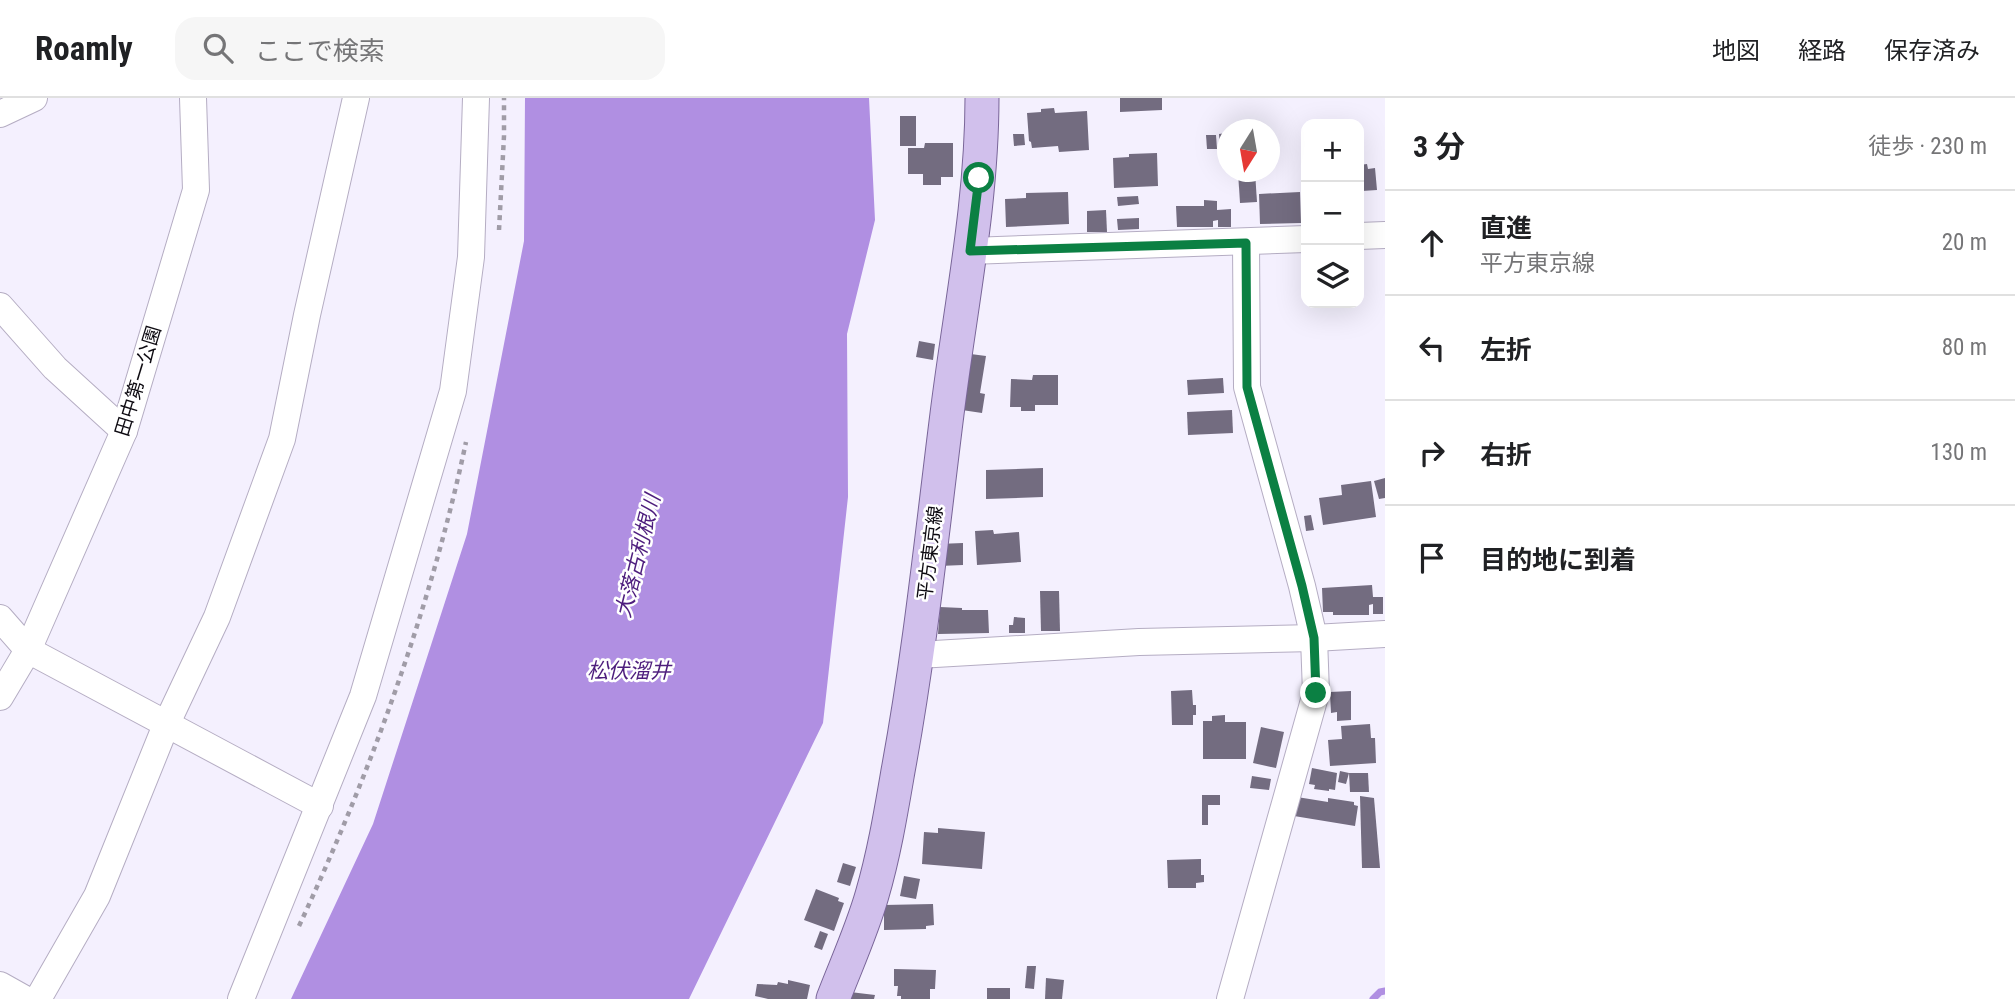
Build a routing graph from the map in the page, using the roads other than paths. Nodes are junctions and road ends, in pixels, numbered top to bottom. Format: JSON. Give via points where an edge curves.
{"nodes":[{"id":1,"x":34,"y":98,"type":"edge"},
{"id":2,"x":193,"y":98,"type":"edge"},
{"id":3,"x":356,"y":98,"type":"edge"},
{"id":4,"x":476,"y":98,"type":"edge"},
{"id":5,"x":982,"y":98,"type":"edge"},
{"id":6,"x":0,"y":114,"type":"edge"},
{"id":7,"x":1385,"y":235,"type":"edge"},
{"id":8,"x":1364,"y":236,"type":"edge"},
{"id":9,"x":1301,"y":239,"type":"edge"},
{"id":10,"x":1246,"y":243,"type":"junction"},
{"id":11,"x":970,"y":251,"type":"junction"},
{"id":12,"x":3,"y":313,"type":"edge"},
{"id":13,"x":124,"y":431,"type":"junction"},
{"id":14,"x":0,"y":618,"type":"edge"},
{"id":15,"x":1385,"y":634,"type":"edge"},
{"id":16,"x":1314,"y":638,"type":"junction"},
{"id":17,"x":28,"y":650,"type":"junction"},
{"id":18,"x":918,"y":655,"type":"junction"},
{"id":19,"x":0,"y":697,"type":"edge"},
{"id":20,"x":166,"y":725,"type":"junction"},
{"id":21,"x":320,"y":806,"type":"junction"},
{"id":22,"x":0,"y":985,"type":"edge"},
{"id":23,"x":25,"y":999,"type":"edge"},
{"id":24,"x":38,"y":999,"type":"edge"},
{"id":25,"x":241,"y":999,"type":"edge"},
{"id":26,"x":833,"y":999,"type":"edge"},
{"id":27,"x":1230,"y":999,"type":"edge"}],
"edges":[{"from":1,"to":6,"type":"street"},
{"from":2,"to":13,"type":"street","name":"田中第一公園","via":[[196,190]]},
{"from":3,"to":20,"type":"street","via":[[282,439],[217,617]]},
{"from":4,"to":21,"type":"street","via":[[471,257],[453,391],[363,696]]},
{"from":5,"to":11,"type":"main road","name":"平方東京線"},
{"from":7,"to":8,"type":"street"},
{"from":9,"to":10,"type":"street"},
{"from":10,"to":11,"type":"street"},
{"from":10,"to":16,"type":"street","via":[[1247,387]]},
{"from":11,"to":18,"type":"main road","name":"平方東京線"},
{"from":12,"to":13,"type":"street"},
{"from":13,"to":17,"type":"street","name":"田中第一公園"},
{"from":14,"to":17,"type":"street"},
{"from":15,"to":16,"type":"street"},
{"from":16,"to":18,"type":"street","via":[[1139,642]]},
{"from":16,"to":27,"type":"street","via":[[1316,693]]},
{"from":17,"to":19,"type":"street","name":"田中第一公園"},
{"from":17,"to":20,"type":"street"},
{"from":18,"to":26,"type":"main road","name":"平方東京線","via":[[872,896]]},
{"from":20,"to":21,"type":"street"},
{"from":20,"to":24,"type":"street","via":[[97,896]]},
{"from":21,"to":25,"type":"street"},
{"from":22,"to":23,"type":"street"}]}
